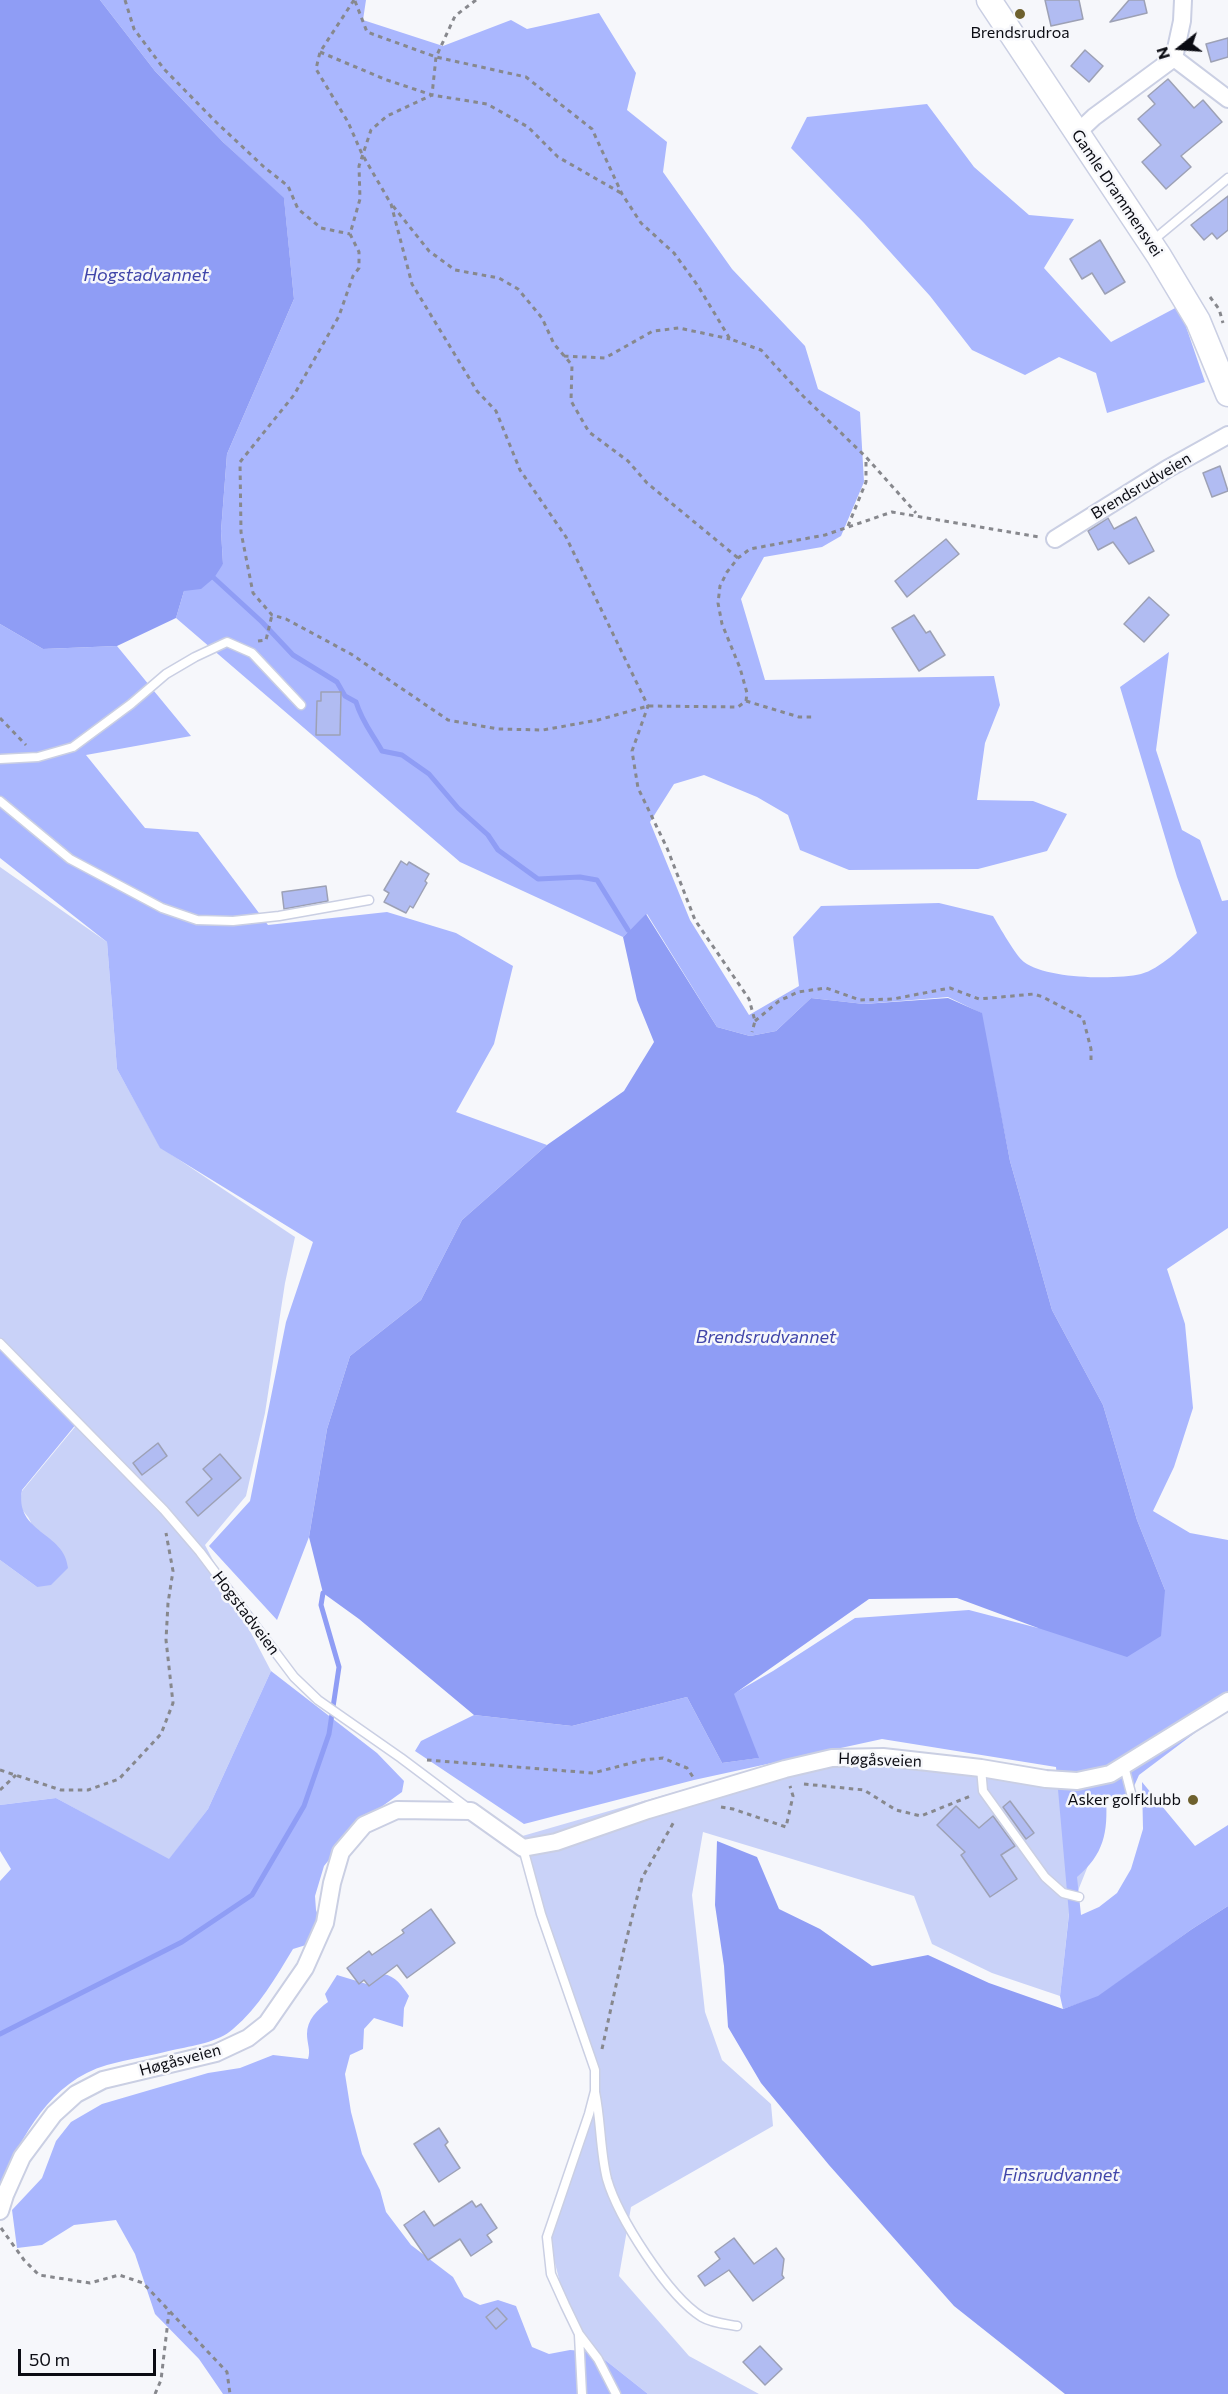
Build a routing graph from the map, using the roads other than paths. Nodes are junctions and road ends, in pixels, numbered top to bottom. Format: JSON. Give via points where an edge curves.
{"nodes":[{"id":1,"x":989,"y":0,"type":"edge"},
{"id":2,"x":1183,"y":0,"type":"edge"},
{"id":3,"x":1174,"y":58,"type":"junction"},
{"id":4,"x":1228,"y":99,"type":"edge"},
{"id":5,"x":1077,"y":133,"type":"junction"},
{"id":6,"x":1228,"y":178,"type":"edge"},
{"id":7,"x":1151,"y":242,"type":"junction"},
{"id":8,"x":1228,"y":394,"type":"edge"},
{"id":9,"x":1228,"y":435,"type":"edge"},
{"id":10,"x":1056,"y":539,"type":"road end"},
{"id":11,"x":301,"y":705,"type":"dead end"},
{"id":12,"x":0,"y":759,"type":"edge"},
{"id":13,"x":0,"y":801,"type":"edge"},
{"id":14,"x":369,"y":900,"type":"dead end"},
{"id":15,"x":0,"y":1343,"type":"edge"},
{"id":16,"x":1228,"y":1701,"type":"edge"},
{"id":17,"x":1124,"y":1766,"type":"junction"},
{"id":18,"x":981,"y":1768,"type":"junction"},
{"id":19,"x":1131,"y":1793,"type":"dead end"},
{"id":20,"x":471,"y":1811,"type":"junction"},
{"id":21,"x":523,"y":1848,"type":"junction"},
{"id":22,"x":1079,"y":1897,"type":"dead end"},
{"id":23,"x":595,"y":2091,"type":"junction"},
{"id":24,"x":0,"y":2211,"type":"edge"},
{"id":25,"x":737,"y":2326,"type":"dead end"},
{"id":26,"x":579,"y":2334,"type":"junction"},
{"id":27,"x":582,"y":2394,"type":"edge"},
{"id":28,"x":616,"y":2394,"type":"edge"}],
"edges":[{"from":1,"to":5,"type":"main road","name":"Gamle Drammensvei"},
{"from":2,"to":3,"type":"street"},
{"from":3,"to":4,"type":"street"},
{"from":3,"to":5,"type":"street"},
{"from":5,"to":7,"type":"main road","name":"Gamle Drammensvei"},
{"from":6,"to":7,"type":"lane"},
{"from":7,"to":8,"type":"main road","name":"Gamle Drammensvei","via":[[1198,321]]},
{"from":9,"to":10,"type":"street","name":"Brendsrudveien"},
{"from":11,"to":12,"type":"lane","via":[[252,653],[227,642],[166,674],[73,747],[38,757]]},
{"from":13,"to":14,"type":"lane","via":[[69,859],[162,908],[197,920],[279,916]]},
{"from":15,"to":20,"type":"lane","name":"Hogstadveien","via":[[172,1520],[294,1677],[318,1700]]},
{"from":16,"to":17,"type":"street","name":"Høgåsveien"},
{"from":17,"to":18,"type":"street","name":"Høgåsveien","via":[[1110,1774],[1077,1781]]},
{"from":17,"to":19,"type":"lane"},
{"from":18,"to":21,"type":"street","name":"Høgåsveien","via":[[882,1757],[832,1758],[556,1842]]},
{"from":18,"to":22,"type":"lane","via":[[983,1791],[1045,1877],[1063,1893]]},
{"from":20,"to":21,"type":"street","name":"Hogstadveien"},
{"from":20,"to":24,"type":"street","name":"Høgåsveien","via":[[397,1810],[364,1825],[341,1852],[325,1923],[304,1968],[267,2023],[248,2038],[216,2053],[103,2080],[76,2094],[54,2114],[22,2157]]},
{"from":21,"to":23,"type":"lane","via":[[541,1914],[595,2070]]},
{"from":23,"to":25,"type":"lane","via":[[607,2179],[645,2253],[678,2297],[703,2318]]},
{"from":23,"to":26,"type":"lane","via":[[547,2238],[551,2274]]},
{"from":26,"to":27,"type":"lane"},
{"from":26,"to":28,"type":"lane","via":[[598,2359]]}]}
